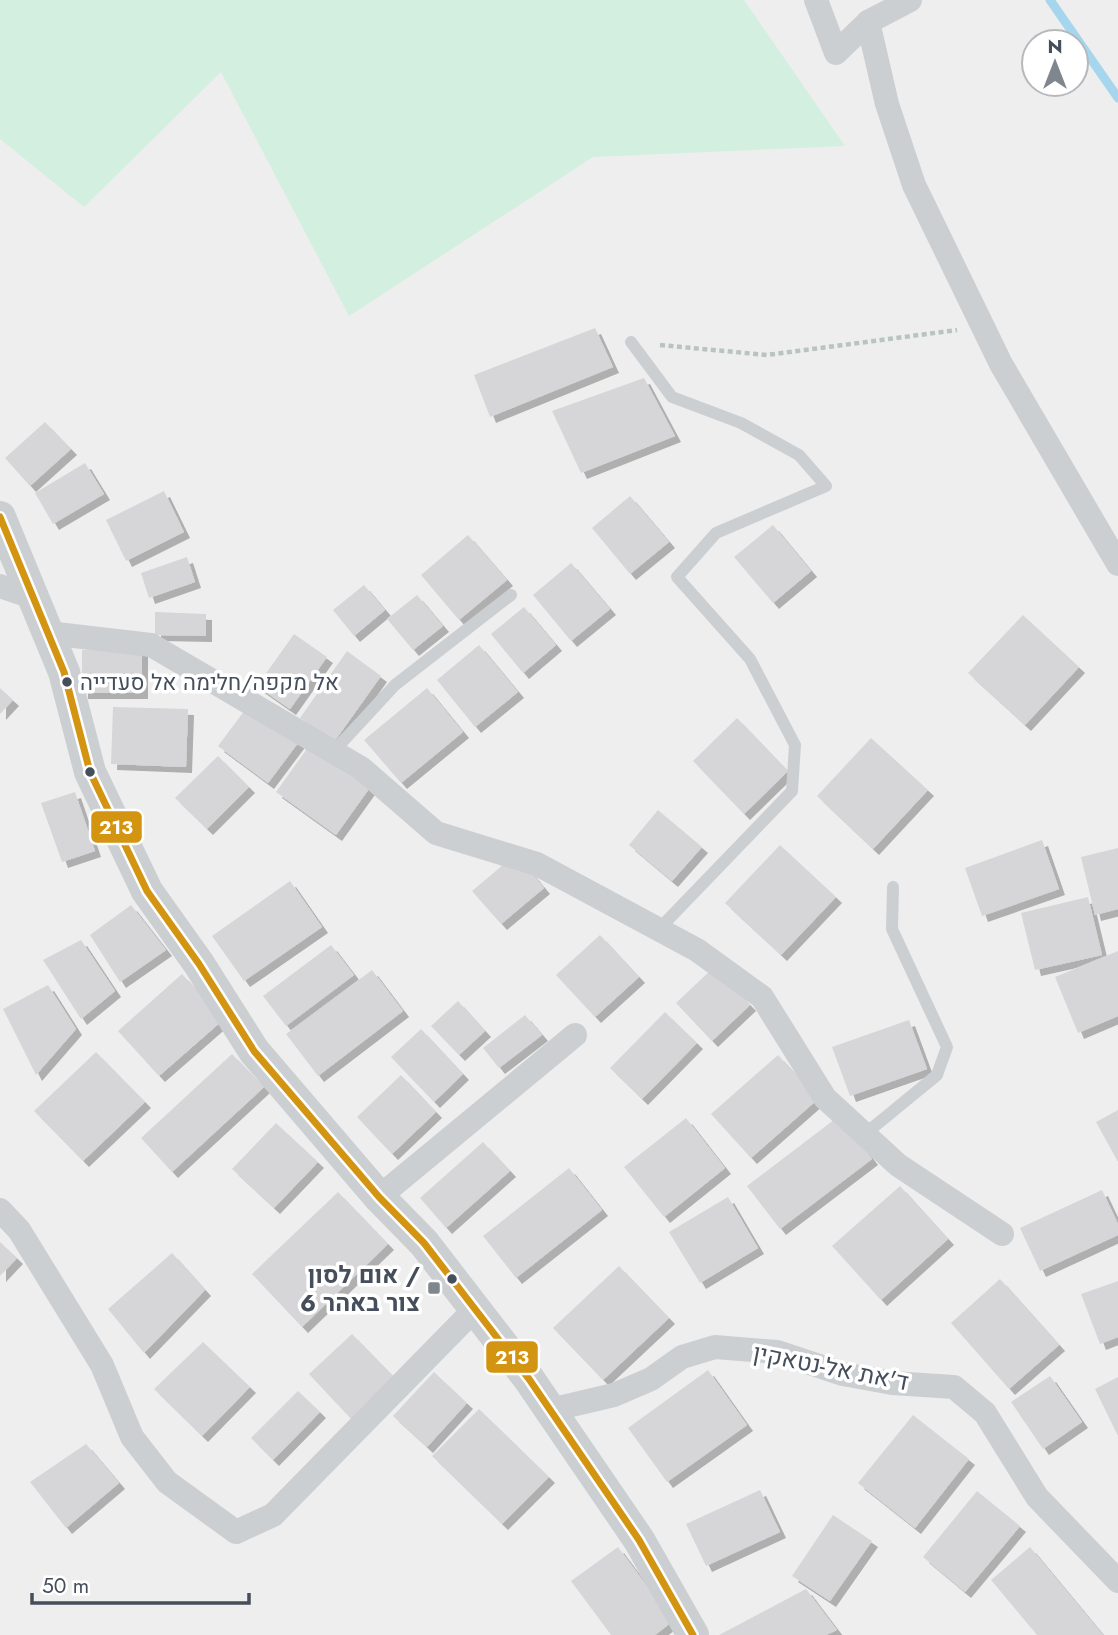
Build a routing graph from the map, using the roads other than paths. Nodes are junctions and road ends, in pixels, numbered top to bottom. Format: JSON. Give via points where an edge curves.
{"nodes":[{"id":1,"x":816,"y":0,"type":"edge"},
{"id":2,"x":910,"y":0,"type":"edge"},
{"id":3,"x":868,"y":22,"type":"junction"},
{"id":4,"x":631,"y":342,"type":"road end"},
{"id":5,"x":0,"y":517,"type":"edge"},
{"id":6,"x":1118,"y":565,"type":"edge"},
{"id":7,"x":0,"y":586,"type":"edge"},
{"id":8,"x":512,"y":595,"type":"dead end"},
{"id":9,"x":32,"y":597,"type":"junction"},
{"id":10,"x":48,"y":633,"type":"junction"},
{"id":11,"x":334,"y":751,"type":"junction"},
{"id":12,"x":893,"y":887,"type":"dead end"},
{"id":13,"x":659,"y":929,"type":"junction"},
{"id":14,"x":575,"y":1035,"type":"dead end"},
{"id":15,"x":864,"y":1134,"type":"junction"},
{"id":16,"x":379,"y":1197,"type":"junction"},
{"id":17,"x":0,"y":1210,"type":"edge"},
{"id":18,"x":1002,"y":1234,"type":"dead end"},
{"id":19,"x":474,"y":1310,"type":"junction"},
{"id":20,"x":550,"y":1410,"type":"junction"},
{"id":21,"x":1118,"y":1581,"type":"edge"},
{"id":22,"x":694,"y":1635,"type":"edge"}],
"edges":[{"from":1,"to":3,"type":"street","via":[[836,54]]},
{"from":2,"to":3,"type":"street"},
{"from":3,"to":6,"type":"street","via":[[887,104],[914,186],[1001,364]]},
{"from":4,"to":13,"type":"lane","via":[[672,397],[741,423],[799,455],[826,486],[716,533],[677,577],[750,659],[795,745],[792,791]]},
{"from":5,"to":9,"type":"street"},
{"from":7,"to":9,"type":"street"},
{"from":8,"to":11,"type":"lane","via":[[395,685]]},
{"from":9,"to":10,"type":"street"},
{"from":10,"to":11,"type":"street","via":[[151,645]]},
{"from":10,"to":16,"type":"street","via":[[65,672],[90,772],[147,891],[254,1051]]},
{"from":11,"to":13,"type":"street","via":[[361,768],[436,833],[537,864]]},
{"from":12,"to":15,"type":"lane","via":[[892,929],[947,1047],[937,1075]]},
{"from":13,"to":15,"type":"street","via":[[762,997],[825,1098]]},
{"from":14,"to":16,"type":"street"},
{"from":15,"to":18,"type":"street","via":[[898,1165]]},
{"from":16,"to":19,"type":"street","via":[[424,1243]]},
{"from":17,"to":19,"type":"street","via":[[19,1230],[102,1365],[132,1437],[167,1482],[236,1532],[273,1515]]},
{"from":19,"to":20,"type":"street"},
{"from":20,"to":21,"type":"street","name":"ד'את אל-נטאקין","via":[[614,1395],[651,1379],[682,1357],[715,1348],[777,1352],[843,1374],[954,1387],[985,1413],[1037,1497]]},
{"from":20,"to":22,"type":"street","via":[[639,1540]]}]}
